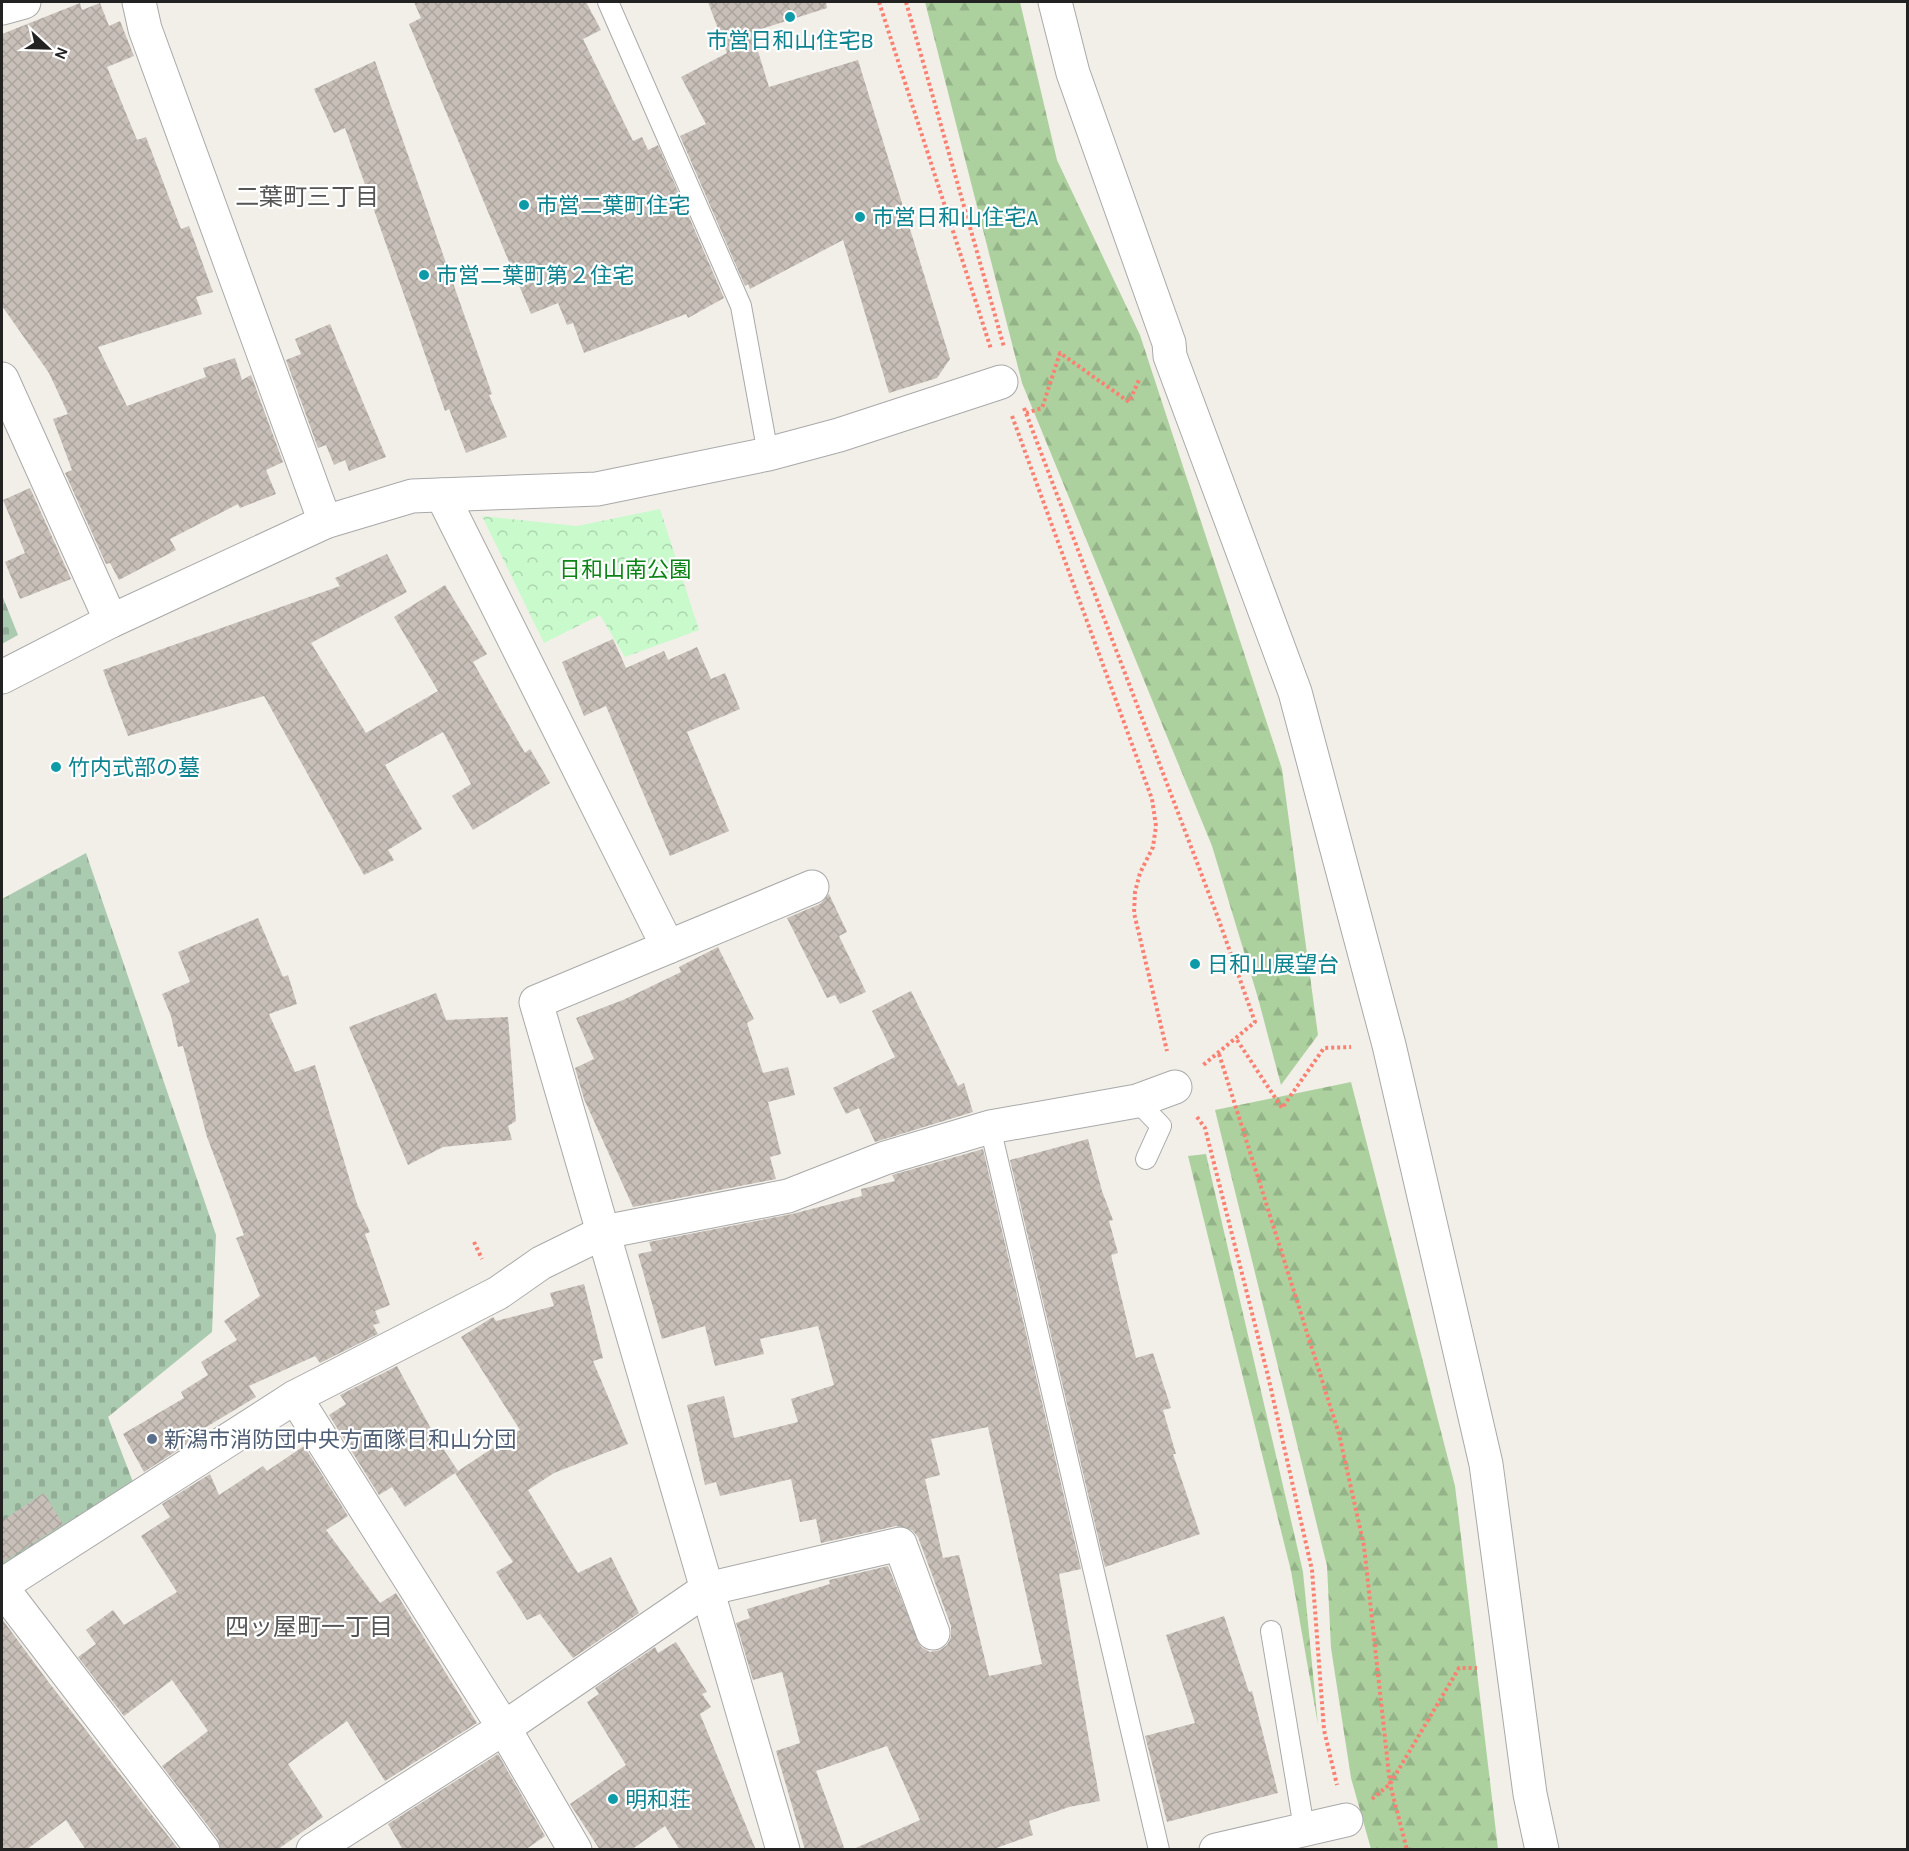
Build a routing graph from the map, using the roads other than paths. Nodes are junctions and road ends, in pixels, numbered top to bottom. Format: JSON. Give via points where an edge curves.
{"nodes":[{"id":1,"x":24,"y":2,"type":"edge"},
{"id":2,"x":139,"y":2,"type":"edge"},
{"id":3,"x":608,"y":2,"type":"edge"},
{"id":4,"x":1055,"y":2,"type":"edge"},
{"id":5,"x":2,"y":8,"type":"edge"},
{"id":6,"x":2,"y":379,"type":"edge"},
{"id":7,"x":1010,"y":380,"type":"road end"},
{"id":8,"x":768,"y":454,"type":"junction"},
{"id":9,"x":442,"y":495,"type":"junction"},
{"id":10,"x":324,"y":522,"type":"junction"},
{"id":11,"x":111,"y":621,"type":"junction"},
{"id":12,"x":2,"y":677,"type":"edge"},
{"id":13,"x":812,"y":887,"type":"dead end"},
{"id":14,"x":668,"y":947,"type":"junction"},
{"id":15,"x":1175,"y":1086,"type":"road end"},
{"id":16,"x":1137,"y":1101,"type":"junction"},
{"id":17,"x":990,"y":1128,"type":"junction"},
{"id":18,"x":1146,"y":1158,"type":"dead end"},
{"id":19,"x":604,"y":1232,"type":"junction"},
{"id":20,"x":295,"y":1397,"type":"junction"},
{"id":21,"x":2,"y":1587,"type":"edge"},
{"id":22,"x":707,"y":1589,"type":"junction"},
{"id":23,"x":1270,"y":1631,"type":"dead end"},
{"id":24,"x":933,"y":1633,"type":"dead end"},
{"id":25,"x":504,"y":1728,"type":"junction"},
{"id":26,"x":1346,"y":1820,"type":"road end"},
{"id":27,"x":1305,"y":1828,"type":"junction"},
{"id":28,"x":203,"y":1850,"type":"edge"},
{"id":29,"x":313,"y":1850,"type":"edge"},
{"id":30,"x":575,"y":1850,"type":"edge"},
{"id":31,"x":783,"y":1850,"type":"edge"},
{"id":32,"x":1159,"y":1850,"type":"edge"},
{"id":33,"x":1216,"y":1850,"type":"edge"},
{"id":34,"x":1542,"y":1850,"type":"edge"}],
"edges":[{"from":1,"to":5,"type":"street"},
{"from":2,"to":10,"type":"street","via":[[145,29]]},
{"from":3,"to":8,"type":"lane","via":[[741,306]]},
{"from":4,"to":34,"type":"street","via":[[1074,73],[1169,343],[1170,356],[1295,692],[1383,1022],[1486,1464],[1530,1794]]},
{"from":6,"to":11,"type":"street"},
{"from":7,"to":8,"type":"street"},
{"from":8,"to":9,"type":"street","via":[[597,489]]},
{"from":9,"to":10,"type":"street","via":[[412,496]]},
{"from":9,"to":14,"type":"street"},
{"from":10,"to":11,"type":"street"},
{"from":11,"to":12,"type":"street"},
{"from":13,"to":14,"type":"street"},
{"from":14,"to":19,"type":"street","via":[[536,1002]]},
{"from":15,"to":16,"type":"street"},
{"from":16,"to":17,"type":"street"},
{"from":16,"to":18,"type":"lane","via":[[1161,1126]]},
{"from":17,"to":19,"type":"street","via":[[885,1158],[788,1196]]},
{"from":17,"to":32,"type":"lane"},
{"from":19,"to":20,"type":"street","via":[[541,1263],[498,1293]]},
{"from":19,"to":22,"type":"street"},
{"from":20,"to":21,"type":"street"},
{"from":20,"to":25,"type":"street"},
{"from":21,"to":28,"type":"street"},
{"from":22,"to":24,"type":"street","via":[[900,1544]]},
{"from":22,"to":25,"type":"street"},
{"from":22,"to":31,"type":"street"},
{"from":23,"to":27,"type":"lane"},
{"from":25,"to":29,"type":"street"},
{"from":25,"to":30,"type":"street"},
{"from":26,"to":27,"type":"street"},
{"from":27,"to":33,"type":"street"}]}
